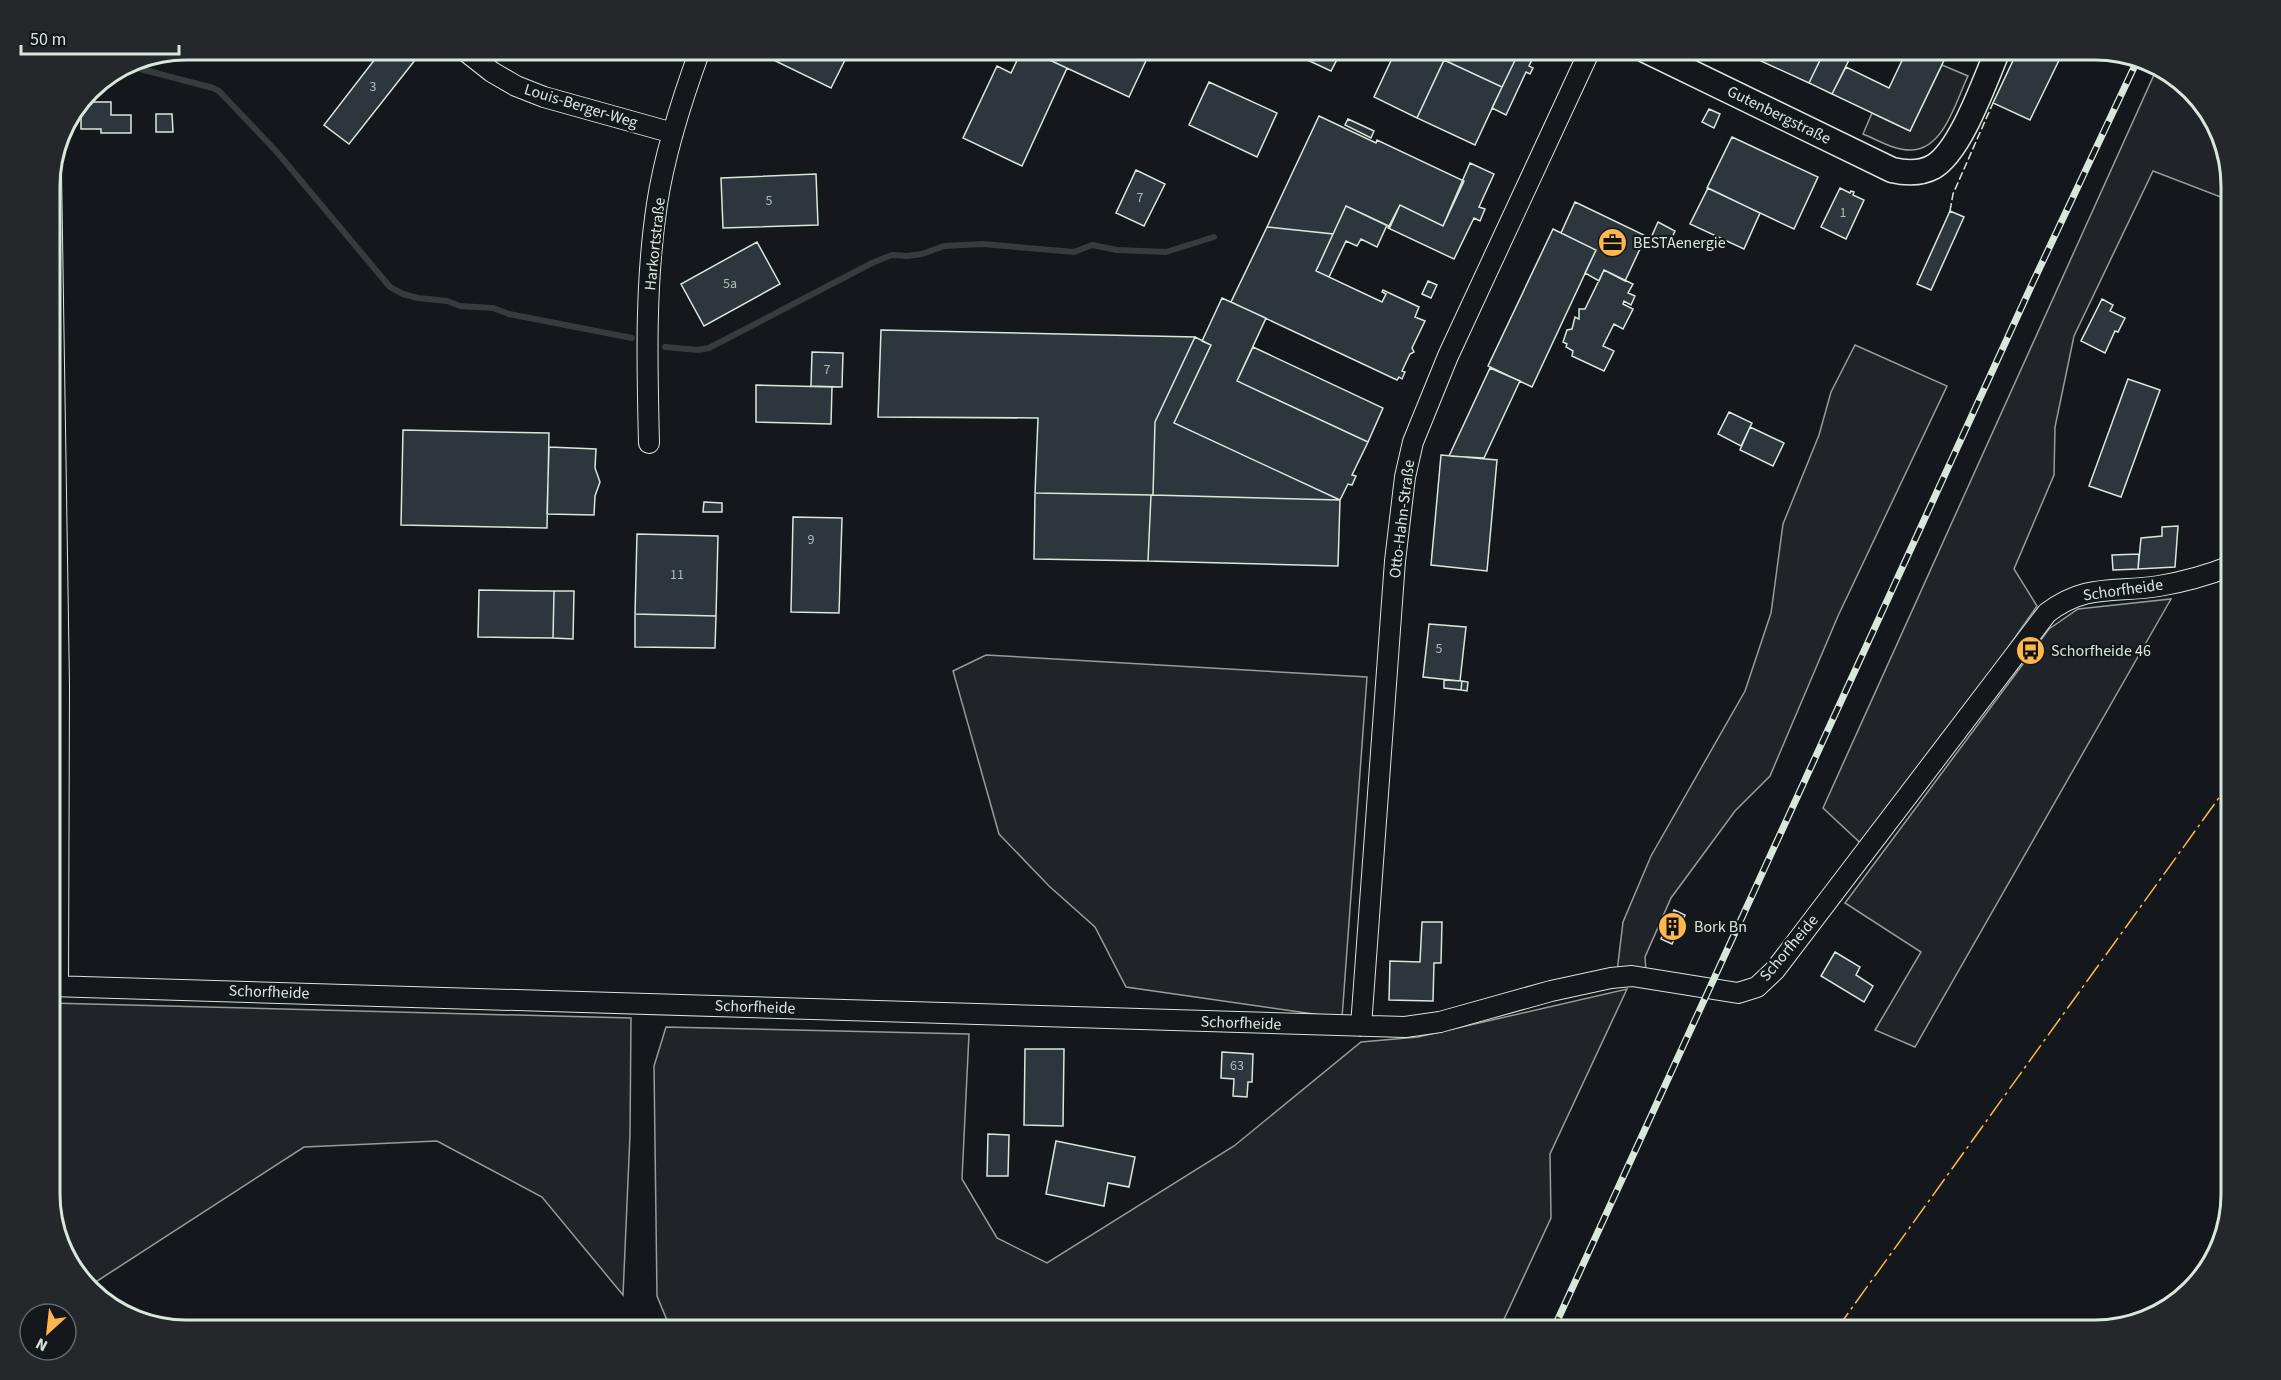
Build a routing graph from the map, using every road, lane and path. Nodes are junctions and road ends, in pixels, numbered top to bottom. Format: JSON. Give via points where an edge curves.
{"nodes":[{"id":1,"x":477,"y":60,"type":"edge"},
{"id":2,"x":697,"y":60,"type":"edge"},
{"id":3,"x":1585,"y":60,"type":"edge"},
{"id":4,"x":1666,"y":60,"type":"edge"},
{"id":5,"x":1994,"y":60,"type":"edge"},
{"id":6,"x":673,"y":133,"type":"junction"},
{"id":7,"x":649,"y":443,"type":"dead end"},
{"id":8,"x":2221,"y":569,"type":"edge"},
{"id":9,"x":60,"y":986,"type":"edge"},
{"id":10,"x":1361,"y":1026,"type":"junction"}],
"edges":[{"from":1,"to":6,"type":"street","name":"Louis-Berger-Weg","via":[[516,86],[544,98]]},
{"from":2,"to":6,"type":"street","name":"Harkortstraße"},
{"from":3,"to":10,"type":"street","name":"Otto-Hahn-Straße","via":[[1448,356],[1413,442],[1395,570]]},
{"from":4,"to":5,"type":"street","name":"Gutenbergstraße","via":[[1905,173],[1931,168],[1945,158],[1963,129]]},
{"from":6,"to":7,"type":"street","name":"Harkortstraße","via":[[657,204],[651,268]]},
{"from":8,"to":10,"type":"street","name":"Schorfheide","via":[[2158,586],[2078,595],[2047,613],[1775,970],[1757,987],[1738,993],[1632,976],[1611,978],[1440,1022],[1405,1027]]},
{"from":9,"to":10,"type":"street","name":"Schorfheide"}]}
